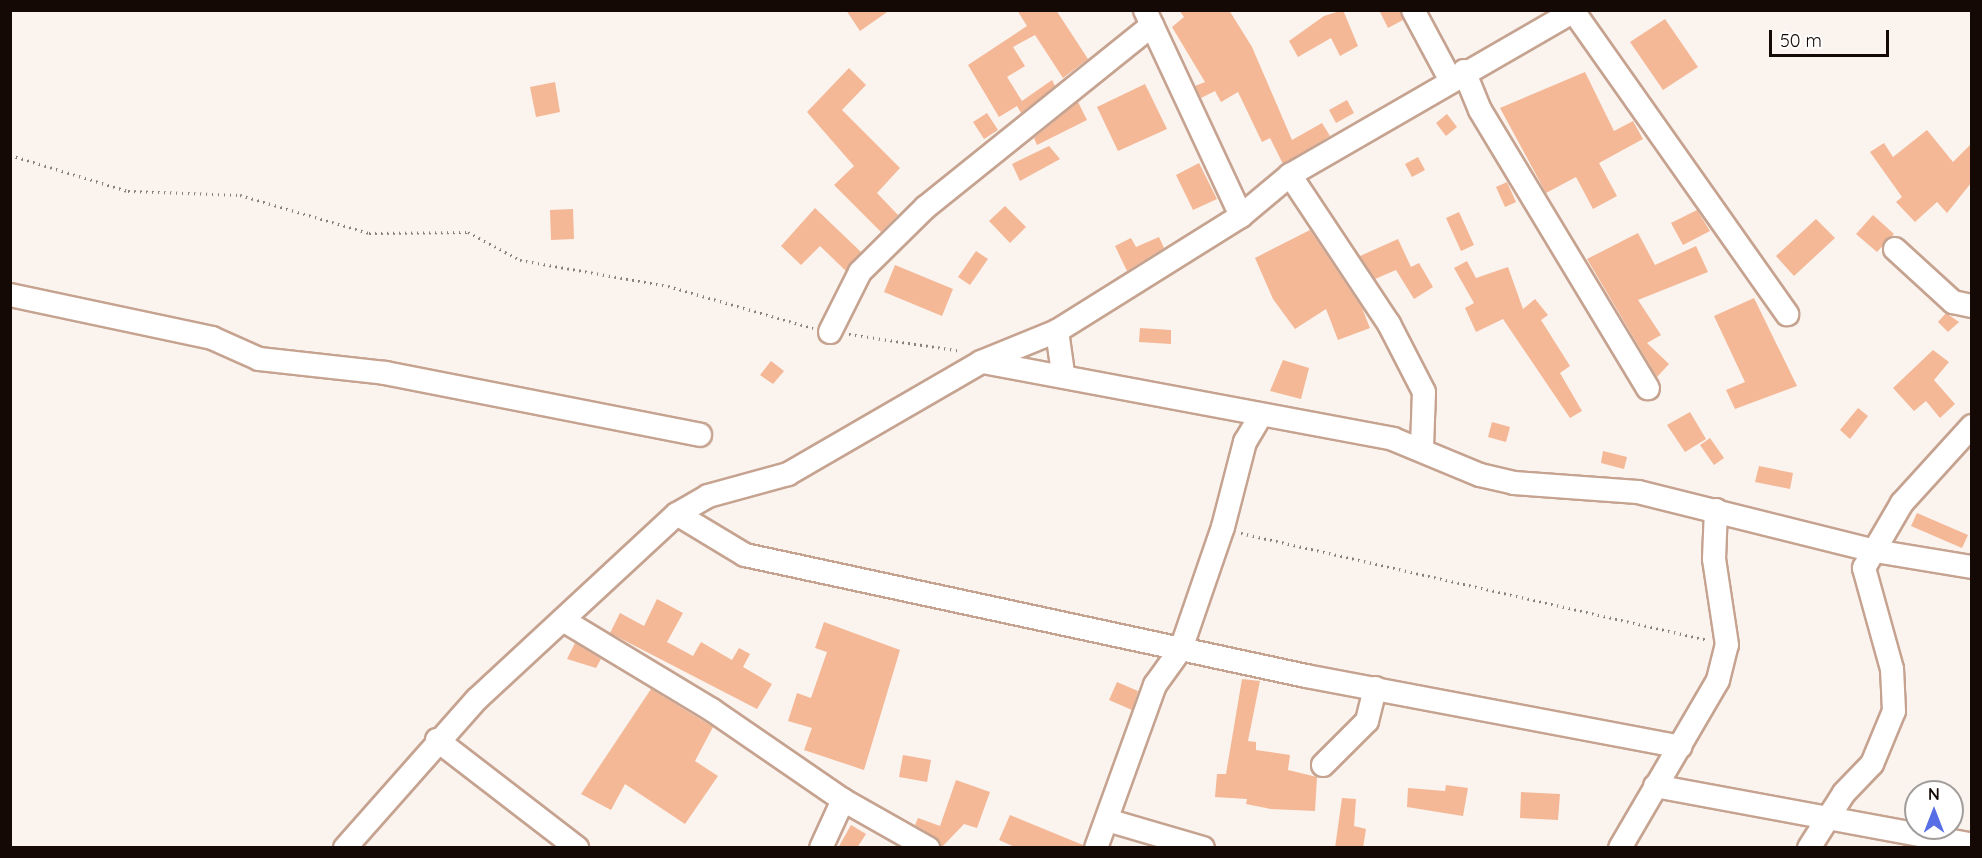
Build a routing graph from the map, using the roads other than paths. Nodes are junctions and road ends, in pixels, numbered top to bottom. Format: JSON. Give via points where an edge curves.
{"nodes":[{"id":1,"x":1413,"y":10,"type":"edge"},
{"id":2,"x":1575,"y":11,"type":"edge"},
{"id":3,"x":1149,"y":18,"type":"edge"},
{"id":4,"x":1457,"y":75,"type":"junction"},
{"id":5,"x":1290,"y":175,"type":"junction"},
{"id":6,"x":1241,"y":216,"type":"junction"},
{"id":7,"x":1895,"y":249,"type":"dead end"},
{"id":8,"x":10,"y":295,"type":"edge"},
{"id":9,"x":1971,"y":306,"type":"edge"},
{"id":10,"x":1787,"y":314,"type":"dead end"},
{"id":11,"x":1057,"y":331,"type":"junction"},
{"id":12,"x":830,"y":332,"type":"road end"},
{"id":13,"x":981,"y":362,"type":"junction"},
{"id":14,"x":1063,"y":373,"type":"junction"},
{"id":15,"x":1648,"y":388,"type":"dead end"},
{"id":16,"x":1260,"y":415,"type":"junction"},
{"id":17,"x":1971,"y":426,"type":"edge"},
{"id":18,"x":700,"y":435,"type":"dead end"},
{"id":19,"x":1422,"y":447,"type":"junction"},
{"id":20,"x":1716,"y":510,"type":"junction"},
{"id":21,"x":677,"y":514,"type":"junction"},
{"id":22,"x":1875,"y":551,"type":"junction"},
{"id":23,"x":1971,"y":567,"type":"edge"},
{"id":24,"x":563,"y":620,"type":"junction"},
{"id":25,"x":1181,"y":649,"type":"junction"},
{"id":26,"x":1375,"y":688,"type":"junction"},
{"id":27,"x":437,"y":740,"type":"junction"},
{"id":28,"x":1680,"y":747,"type":"junction"},
{"id":29,"x":1323,"y":765,"type":"dead end"},
{"id":30,"x":1655,"y":786,"type":"junction"},
{"id":31,"x":843,"y":800,"type":"junction"},
{"id":32,"x":1107,"y":820,"type":"junction"},
{"id":33,"x":1824,"y":821,"type":"junction"},
{"id":34,"x":1971,"y":845,"type":"edge"},
{"id":35,"x":345,"y":848,"type":"edge"},
{"id":36,"x":577,"y":848,"type":"edge"},
{"id":37,"x":821,"y":848,"type":"edge"},
{"id":38,"x":928,"y":848,"type":"edge"},
{"id":39,"x":1096,"y":848,"type":"edge"},
{"id":40,"x":1203,"y":848,"type":"edge"},
{"id":41,"x":1620,"y":848,"type":"edge"},
{"id":42,"x":1809,"y":848,"type":"edge"}],
"edges":[{"from":1,"to":4,"type":"street"},
{"from":2,"to":4,"type":"street"},
{"from":2,"to":10,"type":"street"},
{"from":3,"to":6,"type":"street"},
{"from":3,"to":12,"type":"street","via":[[926,207],[860,272]]},
{"from":4,"to":5,"type":"street"},
{"from":4,"to":15,"type":"street"},
{"from":5,"to":6,"type":"street"},
{"from":5,"to":19,"type":"street","via":[[1389,324],[1424,392]]},
{"from":6,"to":11,"type":"street"},
{"from":7,"to":9,"type":"street","via":[[1953,302]]},
{"from":8,"to":18,"type":"street","via":[[212,338],[260,359],[386,373]]},
{"from":11,"to":13,"type":"street"},
{"from":11,"to":14,"type":"street"},
{"from":13,"to":14,"type":"street"},
{"from":13,"to":21,"type":"street","via":[[788,474],[708,496]]},
{"from":14,"to":16,"type":"street"},
{"from":16,"to":19,"type":"street"},
{"from":16,"to":25,"type":"street","via":[[1245,442],[1223,527]]},
{"from":17,"to":22,"type":"street","via":[[1902,503]]},
{"from":19,"to":20,"type":"street","via":[[1480,475],[1514,483],[1638,492]]},
{"from":20,"to":22,"type":"street"},
{"from":20,"to":28,"type":"street","via":[[1714,559],[1727,645],[1718,680]]},
{"from":21,"to":24,"type":"street"},
{"from":21,"to":25,"type":"street","via":[[745,555]]},
{"from":22,"to":23,"type":"street"},
{"from":22,"to":33,"type":"street","via":[[1864,568],[1892,669],[1894,711],[1872,764]]},
{"from":24,"to":27,"type":"street"},
{"from":24,"to":31,"type":"street","via":[[712,710]]},
{"from":25,"to":26,"type":"street"},
{"from":25,"to":32,"type":"street","via":[[1155,685]]},
{"from":26,"to":28,"type":"street"},
{"from":26,"to":29,"type":"street","via":[[1367,721]]},
{"from":27,"to":35,"type":"street"},
{"from":27,"to":36,"type":"street"},
{"from":28,"to":30,"type":"street"},
{"from":30,"to":33,"type":"street"},
{"from":30,"to":41,"type":"street"},
{"from":31,"to":37,"type":"street"},
{"from":31,"to":38,"type":"street"},
{"from":32,"to":39,"type":"street"},
{"from":32,"to":40,"type":"street"},
{"from":33,"to":34,"type":"street"},
{"from":33,"to":42,"type":"street"}]}
